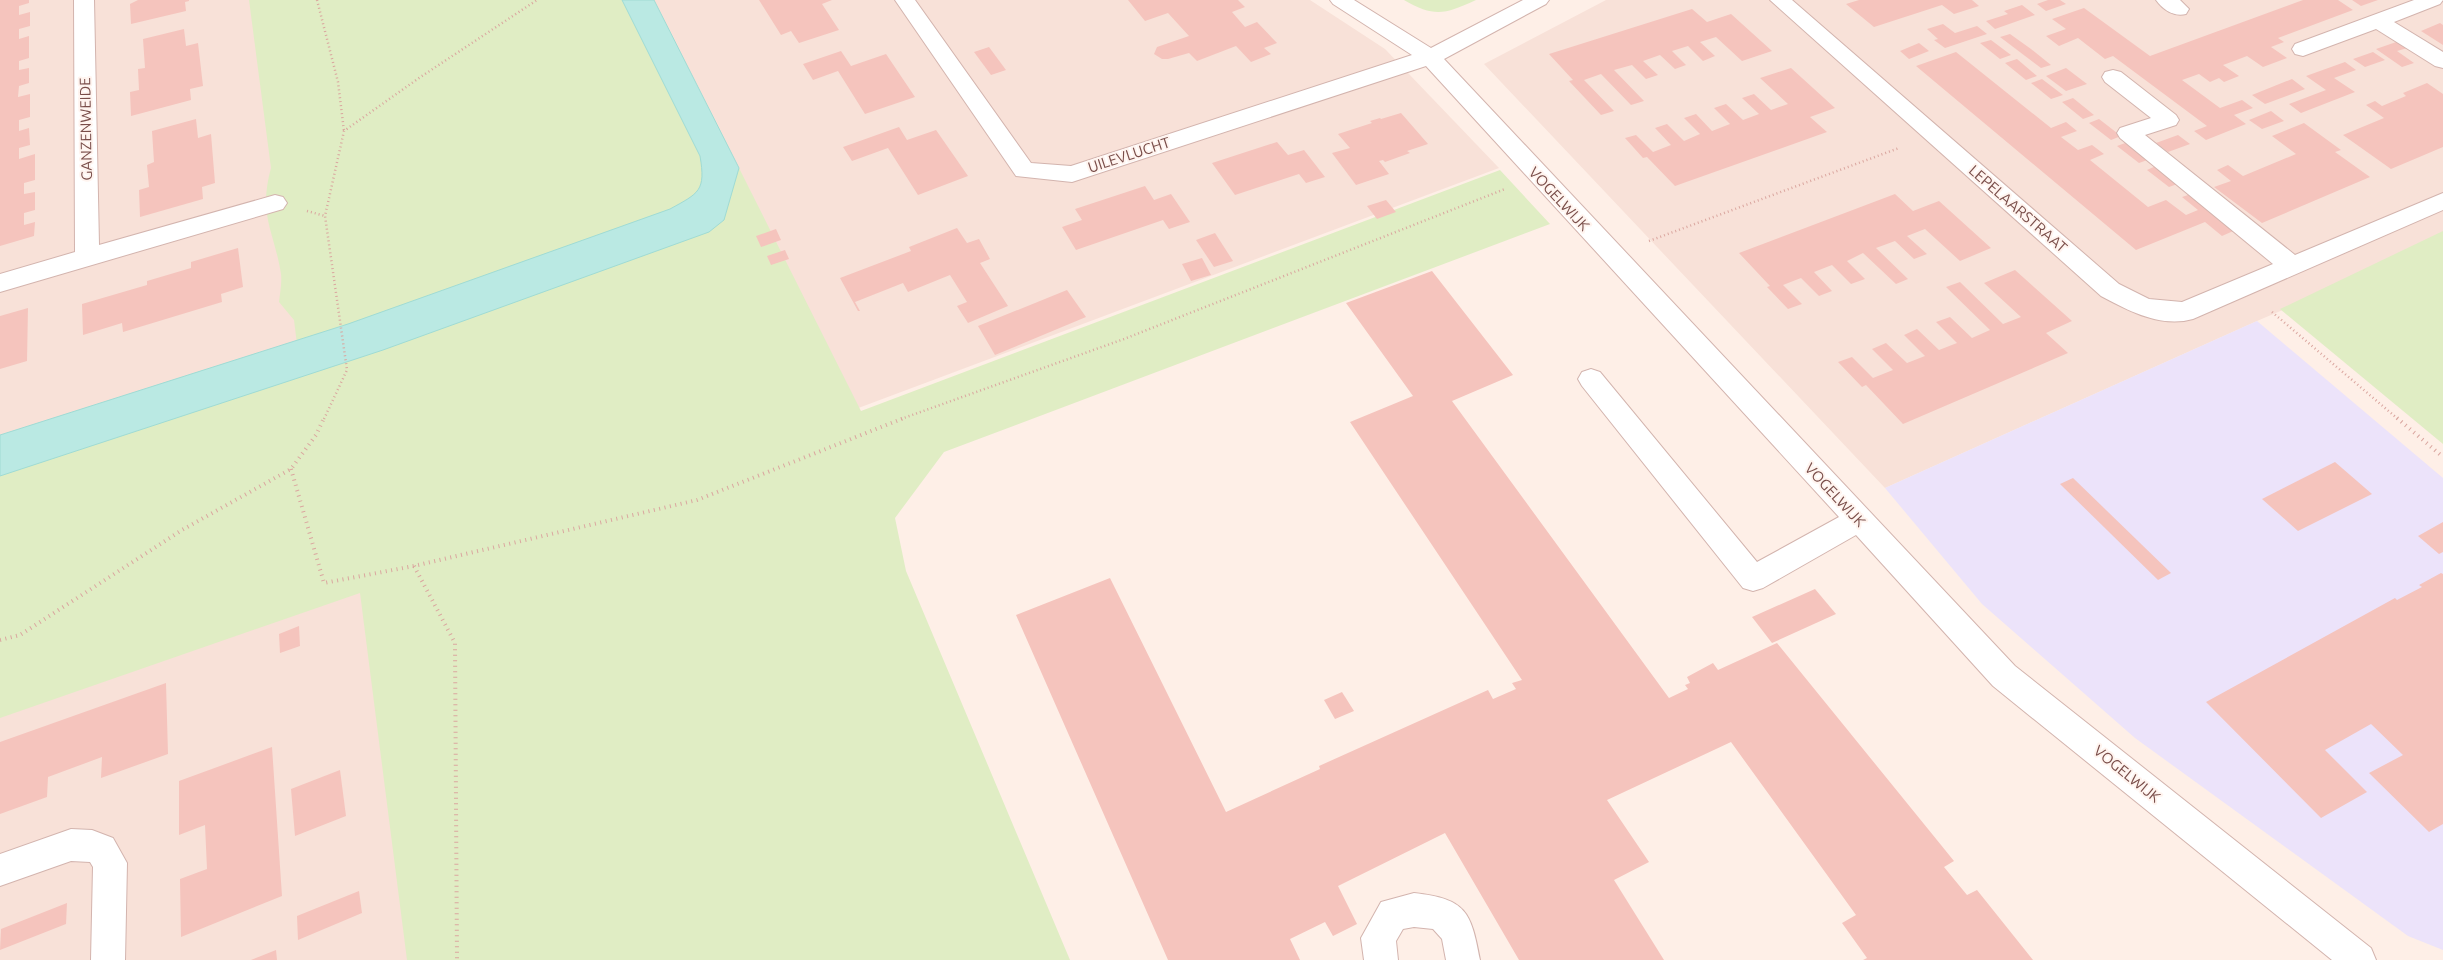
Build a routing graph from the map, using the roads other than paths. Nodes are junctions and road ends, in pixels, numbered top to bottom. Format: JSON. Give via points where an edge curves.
{"nodes":[{"id":1,"x":84,"y":0,"type":"edge"},
{"id":2,"x":905,"y":0,"type":"edge"},
{"id":3,"x":1340,"y":0,"type":"edge"},
{"id":4,"x":1539,"y":0,"type":"edge"},
{"id":5,"x":1780,"y":0,"type":"edge"},
{"id":6,"x":2432,"y":0,"type":"edge"},
{"id":7,"x":2378,"y":21,"type":"junction"},
{"id":8,"x":2303,"y":49,"type":"dead end"},
{"id":9,"x":1430,"y":57,"type":"junction"},
{"id":10,"x":2443,"y":61,"type":"edge"},
{"id":11,"x":2113,"y":77,"type":"dead end"},
{"id":12,"x":2443,"y":200,"type":"edge"},
{"id":13,"x":275,"y":203,"type":"dead end"},
{"id":14,"x":87,"y":258,"type":"junction"},
{"id":15,"x":2291,"y":265,"type":"junction"},
{"id":16,"x":0,"y":283,"type":"edge"},
{"id":17,"x":1591,"y":379,"type":"dead end"},
{"id":18,"x":1858,"y":520,"type":"junction"},
{"id":19,"x":0,"y":870,"type":"edge"},
{"id":20,"x":108,"y":960,"type":"edge"},
{"id":21,"x":1381,"y":960,"type":"edge"},
{"id":22,"x":1463,"y":960,"type":"edge"},
{"id":23,"x":2359,"y":960,"type":"edge"}],
"edges":[{"from":1,"to":14,"type":"street","name":"GANZENWEIDE"},
{"from":2,"to":9,"type":"street","name":"UILEVLUCHT","via":[[1024,170],[1072,174]]},
{"from":3,"to":9,"type":"street","name":"VOGELWIJK"},
{"from":4,"to":9,"type":"street"},
{"from":5,"to":15,"type":"street","name":"LEPELAARSTRAAT","via":[[2110,290],[2145,308],[2184,312]]},
{"from":6,"to":7,"type":"street"},
{"from":7,"to":8,"type":"street"},
{"from":7,"to":10,"type":"street"},
{"from":9,"to":18,"type":"street","name":"VOGELWIJK"},
{"from":11,"to":15,"type":"street","via":[[2168,120],[2128,133]]},
{"from":12,"to":15,"type":"street","name":"LEPELAARSTRAAT"},
{"from":13,"to":14,"type":"street"},
{"from":14,"to":16,"type":"street"},
{"from":17,"to":18,"type":"street","via":[[1754,579]]},
{"from":18,"to":23,"type":"street","name":"VOGELWIJK","via":[[2004,676]]},
{"from":19,"to":20,"type":"street","via":[[71,845],[101,849],[110,863]]},
{"from":21,"to":22,"type":"street","via":[[1378,938],[1392,914],[1414,910],[1441,913],[1458,931]]}]}
